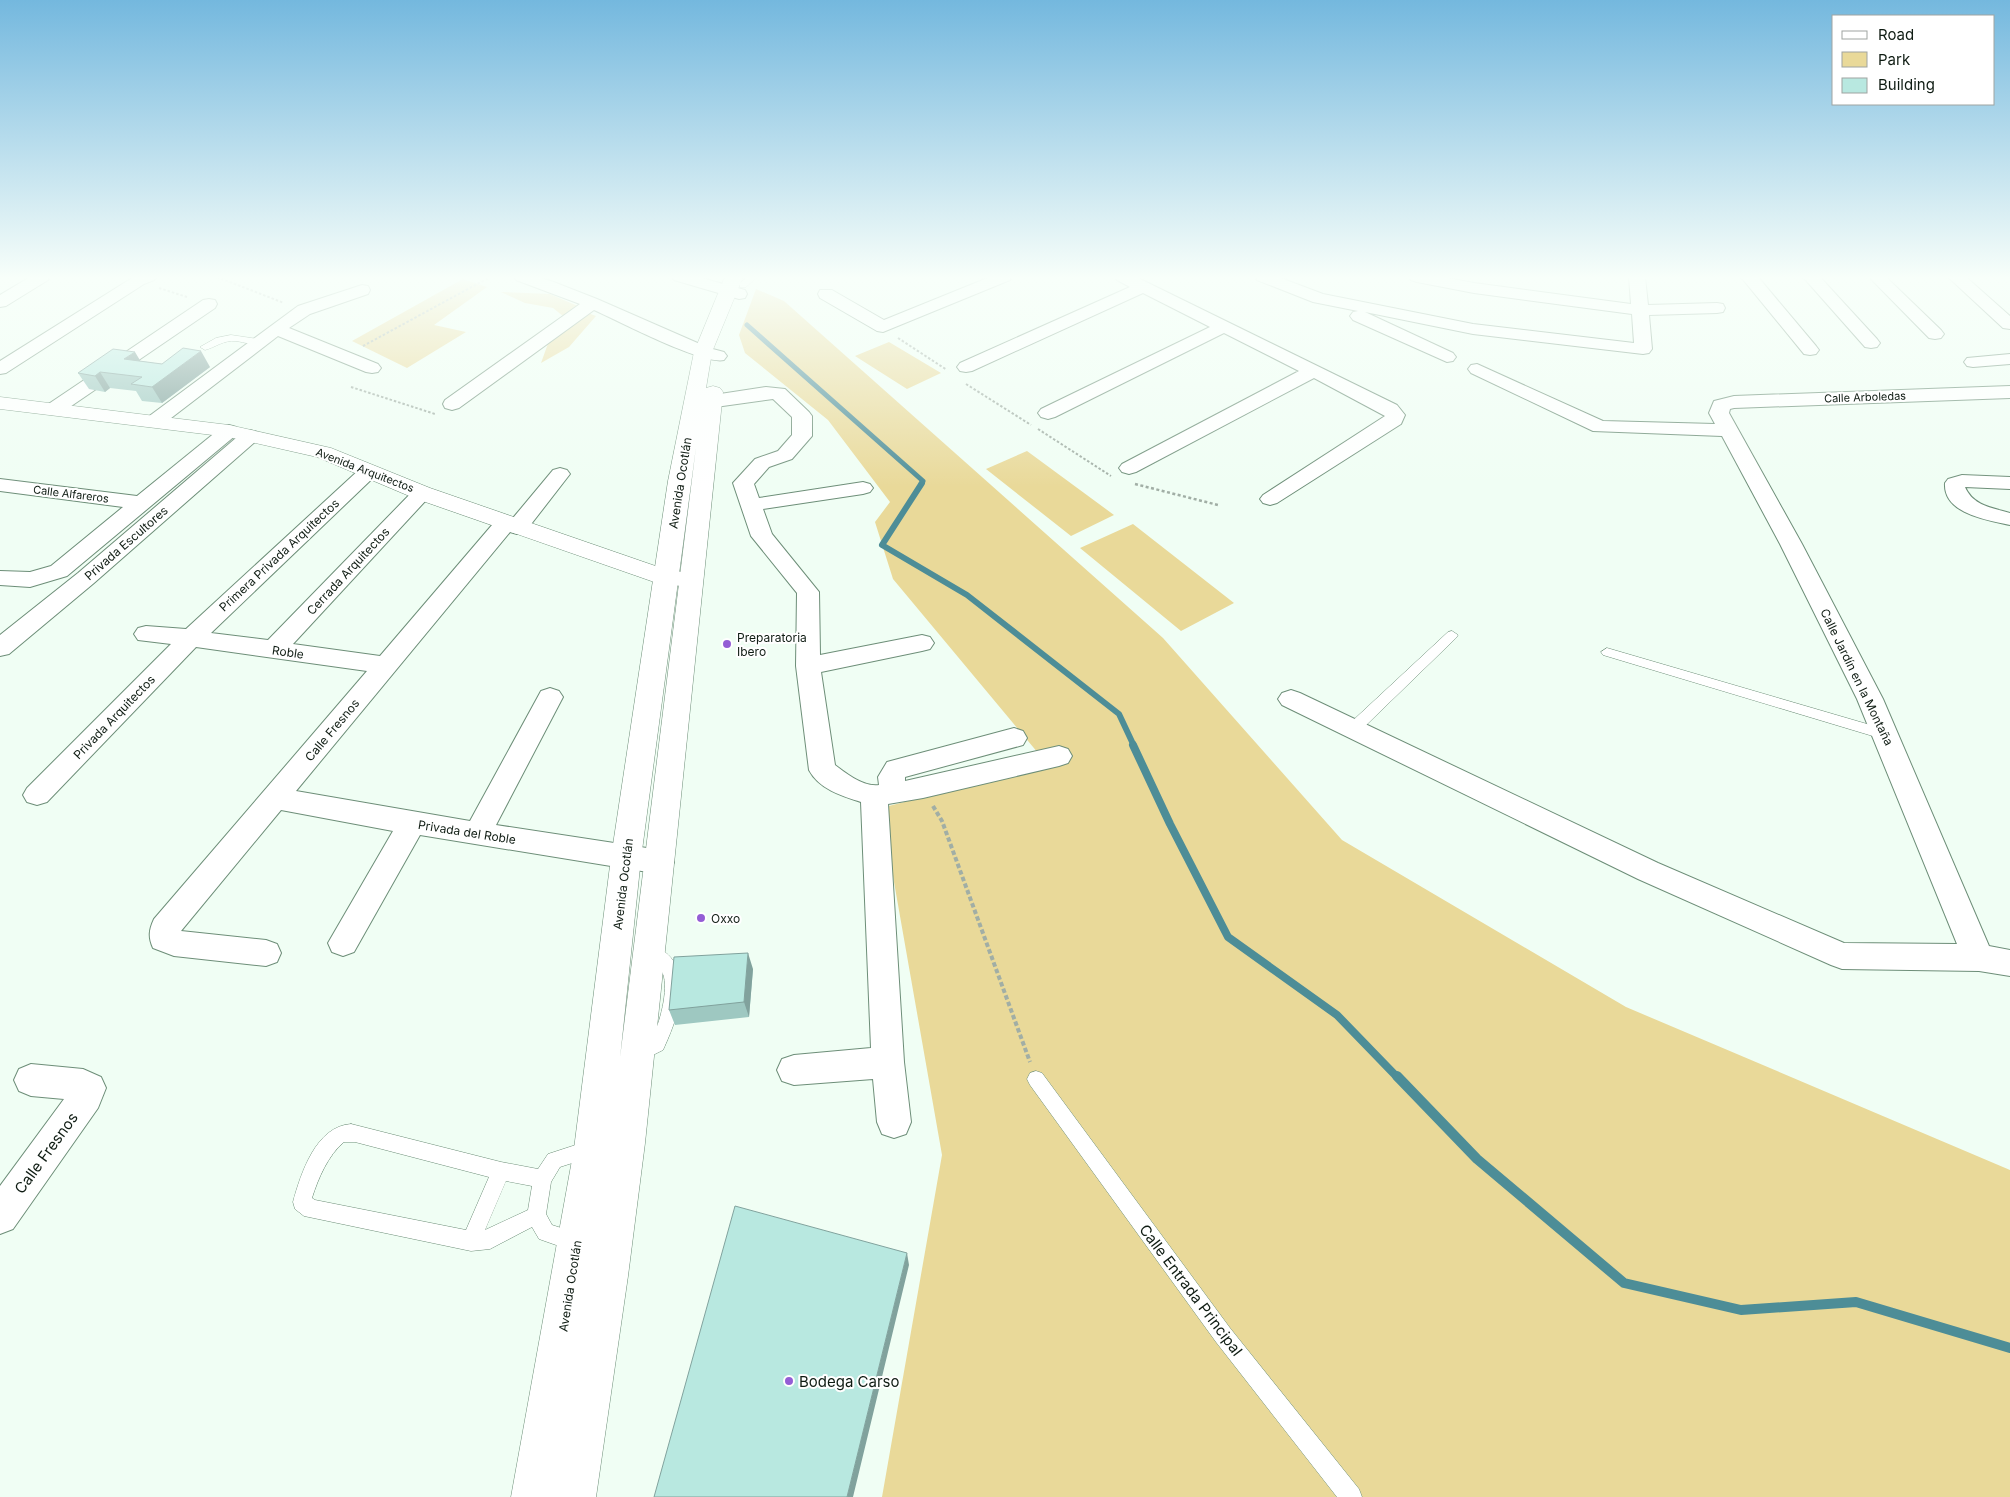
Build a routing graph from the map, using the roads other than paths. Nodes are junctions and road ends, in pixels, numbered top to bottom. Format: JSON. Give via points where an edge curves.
{"nodes":[{"id":1,"x":35,"y":347,"type":"edge"},
{"id":2,"x":146,"y":347,"type":"edge"},
{"id":3,"x":252,"y":347,"type":"edge"},
{"id":4,"x":317,"y":347,"type":"edge"},
{"id":5,"x":531,"y":347,"type":"edge"},
{"id":6,"x":694,"y":347,"type":"edge"},
{"id":7,"x":714,"y":347,"type":"edge"},
{"id":8,"x":1009,"y":347,"type":"edge"},
{"id":9,"x":1183,"y":347,"type":"edge"},
{"id":10,"x":1264,"y":347,"type":"edge"},
{"id":11,"x":1425,"y":347,"type":"edge"},
{"id":12,"x":1625,"y":347,"type":"edge"},
{"id":13,"x":1643,"y":347,"type":"edge"},
{"id":14,"x":1807,"y":347,"type":"edge"},
{"id":15,"x":1810,"y":350,"type":"dead end"},
{"id":16,"x":711,"y":354,"type":"junction"},
{"id":17,"x":1447,"y":357,"type":"dead end"},
{"id":18,"x":2010,"y":358,"type":"edge"},
{"id":19,"x":1973,"y":362,"type":"dead end"},
{"id":20,"x":966,"y":366,"type":"dead end"},
{"id":21,"x":372,"y":368,"type":"dead end"},
{"id":22,"x":0,"y":369,"type":"edge"},
{"id":23,"x":1476,"y":370,"type":"dead end"},
{"id":24,"x":1314,"y":371,"type":"junction"},
{"id":25,"x":2010,"y":392,"type":"edge"},
{"id":26,"x":0,"y":402,"type":"edge"},
{"id":27,"x":703,"y":402,"type":"junction"},
{"id":28,"x":1721,"y":404,"type":"joint"},
{"id":29,"x":54,"y":409,"type":"junction"},
{"id":30,"x":445,"y":409,"type":"road end"},
{"id":31,"x":1048,"y":413,"type":"dead end"},
{"id":32,"x":155,"y":421,"type":"junction"},
{"id":33,"x":1728,"y":430,"type":"junction"},
{"id":34,"x":228,"y":431,"type":"junction"},
{"id":35,"x":250,"y":436,"type":"junction"},
{"id":36,"x":1129,"y":468,"type":"dead end"},
{"id":37,"x":368,"y":472,"type":"junction"},
{"id":38,"x":560,"y":474,"type":"dead end"},
{"id":39,"x":2010,"y":483,"type":"edge"},
{"id":40,"x":0,"y":485,"type":"edge"},
{"id":41,"x":863,"y":488,"type":"dead end"},
{"id":42,"x":422,"y":492,"type":"junction"},
{"id":43,"x":1270,"y":499,"type":"dead end"},
{"id":44,"x":141,"y":503,"type":"junction"},
{"id":45,"x":751,"y":505,"type":"junction"},
{"id":46,"x":2010,"y":519,"type":"edge"},
{"id":47,"x":511,"y":525,"type":"junction"},
{"id":48,"x":0,"y":578,"type":"edge"},
{"id":49,"x":677,"y":578,"type":"junction"},
{"id":50,"x":39,"y":580,"type":"joint"},
{"id":51,"x":146,"y":634,"type":"dead end"},
{"id":52,"x":1452,"y":635,"type":"dead end"},
{"id":53,"x":191,"y":638,"type":"junction"},
{"id":54,"x":922,"y":643,"type":"dead end"},
{"id":55,"x":0,"y":648,"type":"edge"},
{"id":56,"x":273,"y":650,"type":"junction"},
{"id":57,"x":1607,"y":652,"type":"dead end"},
{"id":58,"x":386,"y":665,"type":"junction"},
{"id":59,"x":808,"y":666,"type":"junction"},
{"id":60,"x":550,"y":697,"type":"dead end"},
{"id":61,"x":1291,"y":699,"type":"dead end"},
{"id":62,"x":1354,"y":729,"type":"junction"},
{"id":63,"x":1886,"y":736,"type":"junction"},
{"id":64,"x":1014,"y":738,"type":"dead end"},
{"id":65,"x":1059,"y":756,"type":"dead end"},
{"id":66,"x":884,"y":794,"type":"junction"},
{"id":67,"x":38,"y":796,"type":"dead end"},
{"id":68,"x":275,"y":798,"type":"junction"},
{"id":69,"x":412,"y":823,"type":"junction"},
{"id":70,"x":478,"y":833,"type":"junction"},
{"id":71,"x":626,"y":858,"type":"junction"},
{"id":72,"x":660,"y":862,"type":"junction"},
{"id":73,"x":343,"y":943,"type":"dead end"},
{"id":74,"x":266,"y":953,"type":"dead end"},
{"id":75,"x":1979,"y":958,"type":"junction"},
{"id":76,"x":2010,"y":963,"type":"edge"},
{"id":77,"x":888,"y":1062,"type":"junction"},
{"id":78,"x":794,"y":1070,"type":"dead end"},
{"id":79,"x":1036,"y":1079,"type":"road end"},
{"id":80,"x":32,"y":1080,"type":"dead end"},
{"id":81,"x":894,"y":1122,"type":"dead end"},
{"id":82,"x":626,"y":1146,"type":"junction"},
{"id":83,"x":592,"y":1149,"type":"junction"},
{"id":84,"x":501,"y":1171,"type":"junction"},
{"id":85,"x":542,"y":1180,"type":"junction"},
{"id":86,"x":0,"y":1216,"type":"edge"},
{"id":87,"x":536,"y":1216,"type":"junction"},
{"id":88,"x":472,"y":1242,"type":"junction"},
{"id":89,"x":577,"y":1242,"type":"junction"},
{"id":90,"x":612,"y":1242,"type":"junction"},
{"id":91,"x":533,"y":1497,"type":"edge"},
{"id":92,"x":574,"y":1497,"type":"edge"},
{"id":93,"x":1351,"y":1497,"type":"edge"}],
"edges":[{"from":1,"to":22,"type":"street"},
{"from":2,"to":29,"type":"street"},
{"from":3,"to":32,"type":"street"},
{"from":4,"to":21,"type":"street"},
{"from":5,"to":30,"type":"street"},
{"from":6,"to":16,"type":"street"},
{"from":7,"to":16,"type":"main road","name":"Avenida Ocotlán"},
{"from":8,"to":20,"type":"street"},
{"from":9,"to":31,"type":"street"},
{"from":10,"to":24,"type":"street"},
{"from":11,"to":17,"type":"street"},
{"from":12,"to":13,"type":"street"},
{"from":14,"to":15,"type":"street"},
{"from":16,"to":27,"type":"main road","name":"Avenida Ocotlán"},
{"from":18,"to":19,"type":"street"},
{"from":23,"to":33,"type":"street","via":[[1600,427]]},
{"from":24,"to":36,"type":"street"},
{"from":24,"to":43,"type":"street","via":[[1390,409],[1396,414],[1394,420]]},
{"from":25,"to":28,"type":"street","name":"Calle Arboledas"},
{"from":26,"to":29,"type":"main road","name":"Avenida Arquitectos"},
{"from":27,"to":45,"type":"street","via":[[778,393],[802,416],[802,436],[786,455],[762,462],[743,483]]},
{"from":27,"to":49,"type":"main road","name":"Avenida Ocotlán","via":[[679,481]]},
{"from":28,"to":33,"type":"street","name":"Calle Jardín en la Montaña","via":[[1719,412]]},
{"from":29,"to":32,"type":"main road","name":"Avenida Arquitectos"},
{"from":32,"to":34,"type":"main road","name":"Avenida Arquitectos"},
{"from":33,"to":63,"type":"street","name":"Calle Jardín en la Montaña","via":[[1792,544]]},
{"from":34,"to":35,"type":"main road","name":"Avenida Arquitectos"},
{"from":34,"to":44,"type":"street","name":"Privada Escultores"},
{"from":35,"to":37,"type":"main road","name":"Avenida Arquitectos","via":[[324,452]]},
{"from":35,"to":55,"type":"street","name":"Privada Escultores"},
{"from":37,"to":42,"type":"main road","name":"Avenida Arquitectos"},
{"from":37,"to":53,"type":"street","name":"Primera Privada Arquitectos"},
{"from":38,"to":47,"type":"street"},
{"from":39,"to":46,"type":"street","via":[[1962,482],[1954,486],[1969,508]]},
{"from":40,"to":44,"type":"street","name":"Calle Alfareros"},
{"from":41,"to":45,"type":"street"},
{"from":42,"to":47,"type":"main road","name":"Avenida Arquitectos"},
{"from":42,"to":56,"type":"street","name":"Cerrada Arquitectos"},
{"from":44,"to":50,"type":"street","name":"Privada Escultores","via":[[59,571]]},
{"from":45,"to":59,"type":"street","via":[[762,536],[808,592]]},
{"from":47,"to":49,"type":"main road","name":"Avenida Arquitectos"},
{"from":47,"to":58,"type":"street","name":"Calle Fresnos"},
{"from":48,"to":50,"type":"street"},
{"from":49,"to":71,"type":"main road","name":"Avenida Ocotlán"},
{"from":49,"to":72,"type":"main road","name":"Avenida Ocotlán"},
{"from":51,"to":53,"type":"street","name":"Roble"},
{"from":52,"to":62,"type":"lane"},
{"from":53,"to":56,"type":"street","name":"Roble"},
{"from":53,"to":67,"type":"street","name":"Privada Arquitectos"},
{"from":54,"to":59,"type":"street"},
{"from":56,"to":58,"type":"street","name":"Roble"},
{"from":57,"to":63,"type":"lane"},
{"from":58,"to":68,"type":"street","name":"Calle Fresnos"},
{"from":59,"to":66,"type":"street","via":[[822,770],[846,787]]},
{"from":60,"to":70,"type":"street"},
{"from":61,"to":62,"type":"street"},
{"from":62,"to":75,"type":"street","via":[[1648,871],[1842,956]]},
{"from":63,"to":75,"type":"street","name":"Calle Jardín en la Montaña"},
{"from":64,"to":66,"type":"street","via":[[896,769]]},
{"from":65,"to":66,"type":"street"},
{"from":66,"to":77,"type":"street"},
{"from":68,"to":69,"type":"street","name":"Privada del Roble"},
{"from":68,"to":74,"type":"street","name":"Calle Fresnos","via":[[165,928],[164,939]]},
{"from":69,"to":70,"type":"street","name":"Privada del Roble"},
{"from":69,"to":73,"type":"street"},
{"from":70,"to":71,"type":"street","name":"Privada del Roble"},
{"from":71,"to":72,"type":"street","name":"Privada del Roble"},
{"from":71,"to":83,"type":"main road","name":"Avenida Ocotlán"},
{"from":72,"to":82,"type":"main road","name":"Avenida Ocotlán"},
{"from":75,"to":76,"type":"street"},
{"from":77,"to":78,"type":"street"},
{"from":77,"to":81,"type":"street"},
{"from":79,"to":93,"type":"lane","name":"Calle Entrada Principal","via":[[1224,1335]]},
{"from":80,"to":86,"type":"street","name":"Calle Fresnos","via":[[82,1085],[88,1088],[86,1098]]},
{"from":82,"to":83,"type":"lane"},
{"from":82,"to":90,"type":"main road","name":"Avenida Ocotlán"},
{"from":83,"to":85,"type":"lane","via":[[554,1160]]},
{"from":83,"to":89,"type":"main road","name":"Avenida Ocotlán"},
{"from":84,"to":85,"type":"lane"},
{"from":84,"to":88,"type":"lane"},
{"from":84,"to":88,"type":"lane","via":[[355,1133],[339,1135],[327,1148],[305,1188],[302,1202],[311,1209]]},
{"from":85,"to":87,"type":"lane"},
{"from":87,"to":88,"type":"lane","via":[[490,1240]]},
{"from":87,"to":89,"type":"lane","via":[[546,1232]]},
{"from":89,"to":90,"type":"lane"},
{"from":89,"to":91,"type":"main road","name":"Avenida Ocotlán"},
{"from":90,"to":92,"type":"main road","name":"Avenida Ocotlán"}]}
